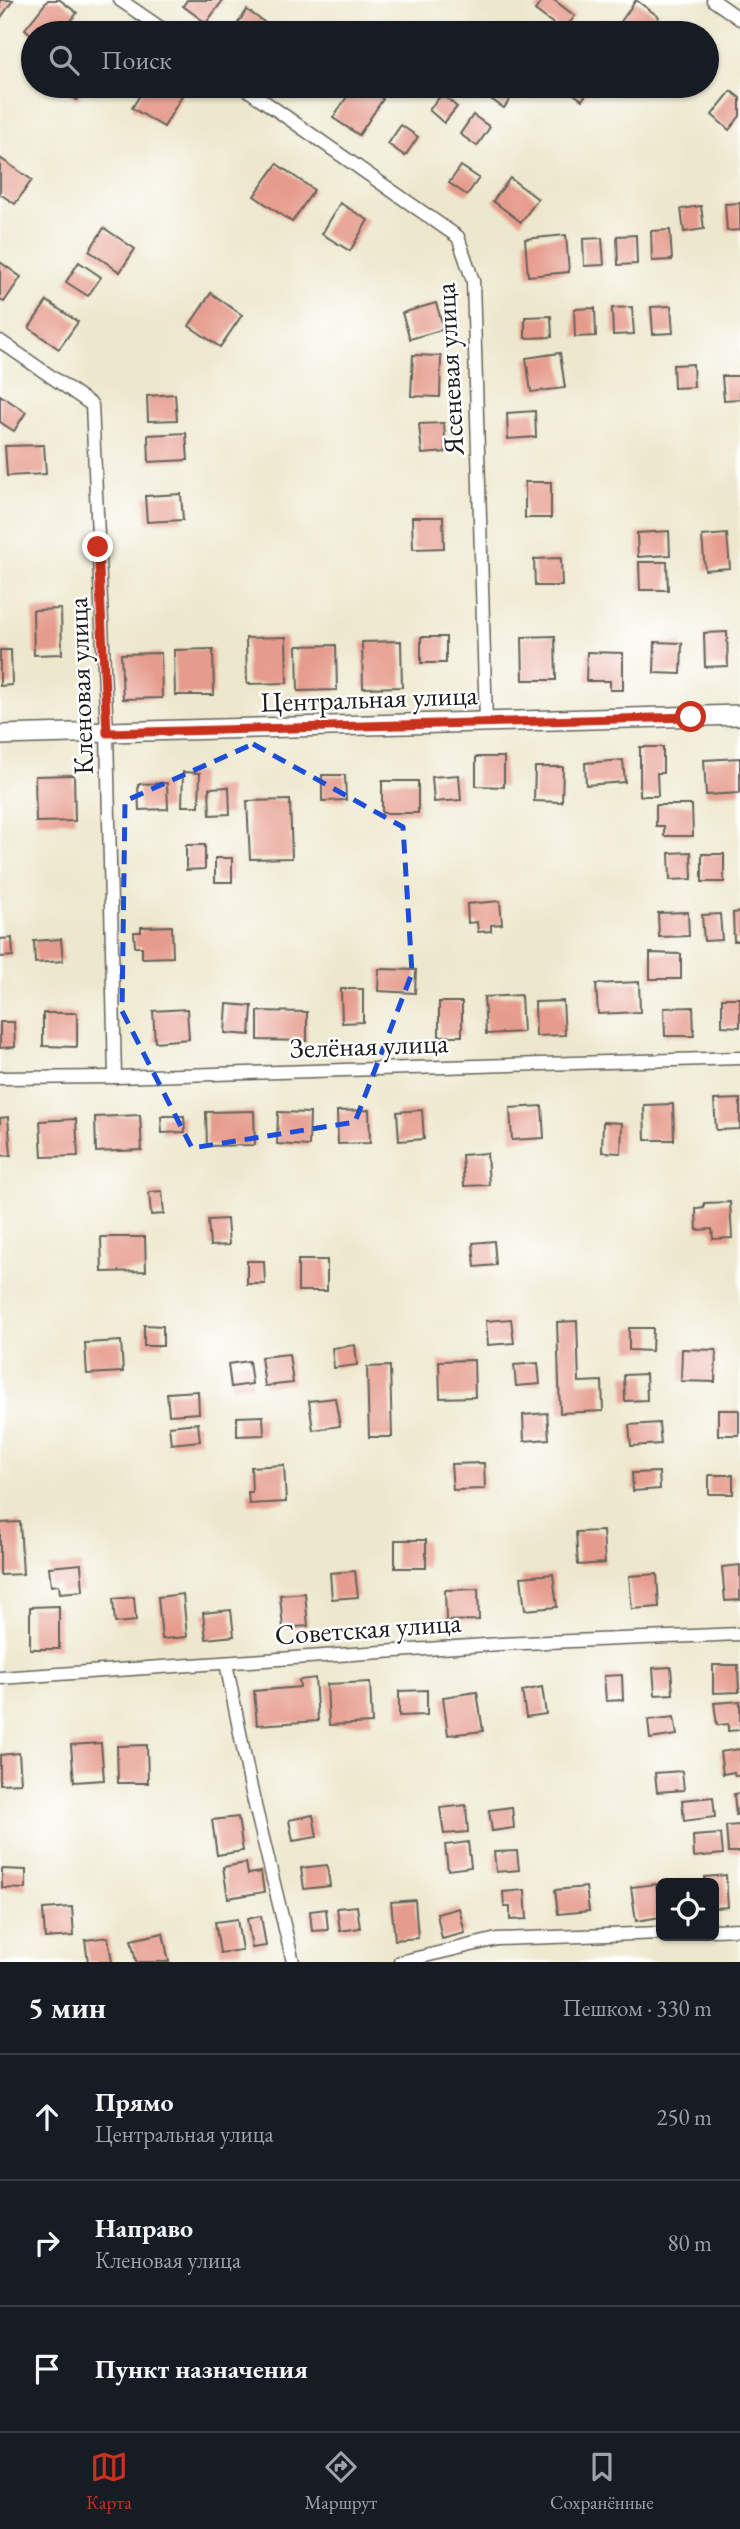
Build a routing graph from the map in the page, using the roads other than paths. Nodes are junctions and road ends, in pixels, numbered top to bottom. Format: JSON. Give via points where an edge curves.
{"nodes":[{"id":1,"x":120,"y":0,"type":"edge"},
{"id":2,"x":713,"y":0,"type":"edge"},
{"id":3,"x":740,"y":19,"type":"edge"},
{"id":4,"x":151,"y":21,"type":"edge"},
{"id":5,"x":259,"y":98,"type":"edge"},
{"id":6,"x":0,"y":341,"type":"edge"},
{"id":7,"x":740,"y":715,"type":"edge"},
{"id":8,"x":486,"y":723,"type":"junction"},
{"id":9,"x":107,"y":733,"type":"junction"},
{"id":10,"x":0,"y":735,"type":"edge"},
{"id":11,"x":740,"y":1058,"type":"edge"},
{"id":12,"x":115,"y":1077,"type":"junction"},
{"id":13,"x":0,"y":1079,"type":"edge"},
{"id":14,"x":740,"y":1634,"type":"edge"},
{"id":15,"x":226,"y":1663,"type":"junction"},
{"id":16,"x":0,"y":1678,"type":"edge"},
{"id":17,"x":740,"y":1929,"type":"edge"},
{"id":18,"x":719,"y":1930,"type":"edge"},
{"id":19,"x":656,"y":1933,"type":"edge"},
{"id":20,"x":293,"y":1962,"type":"edge"},
{"id":21,"x":400,"y":1962,"type":"edge"}],
"edges":[{"from":1,"to":4,"type":"street"},
{"from":2,"to":3,"type":"street"},
{"from":5,"to":8,"type":"street","name":"Ясеневая улица","via":[[458,237],[473,281]]},
{"from":6,"to":9,"type":"street","name":"Кленовая улица","via":[[92,405]]},
{"from":7,"to":8,"type":"street","name":"Центральная улица"},
{"from":8,"to":9,"type":"street","name":"Центральная улица"},
{"from":9,"to":10,"type":"street","name":"Центральная улица"},
{"from":9,"to":12,"type":"street","name":"Кленовая улица"},
{"from":11,"to":12,"type":"street","name":"Зелёная улица"},
{"from":12,"to":13,"type":"street","name":"Зелёная улица"},
{"from":14,"to":15,"type":"street","name":"Советская улица","via":[[500,1644]]},
{"from":15,"to":16,"type":"street","name":"Советская улица"},
{"from":15,"to":20,"type":"street"},
{"from":17,"to":18,"type":"street"},
{"from":19,"to":21,"type":"street","via":[[497,1939]]}]}
